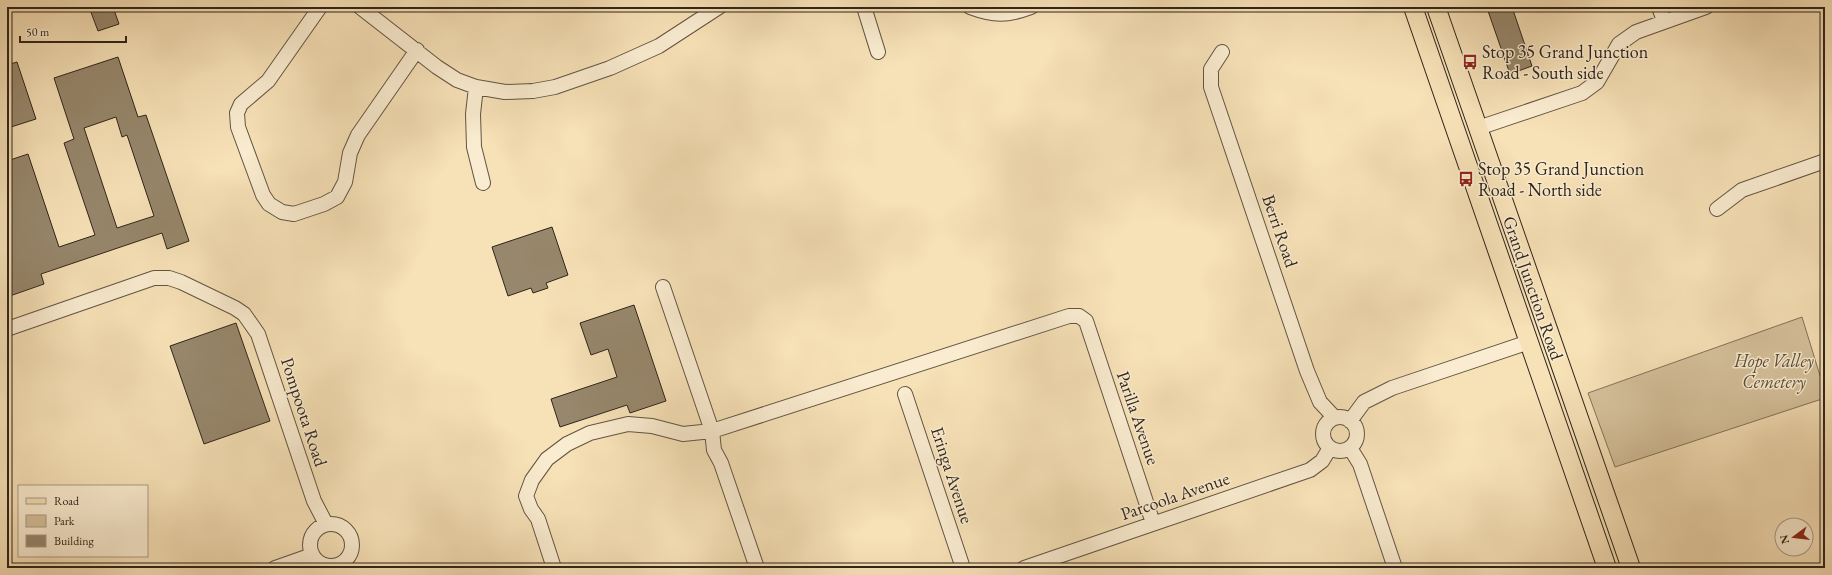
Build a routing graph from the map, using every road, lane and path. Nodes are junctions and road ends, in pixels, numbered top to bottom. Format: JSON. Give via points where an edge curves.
{"nodes":[{"id":1,"x":320,"y":7,"type":"edge"},
{"id":2,"x":360,"y":7,"type":"edge"},
{"id":3,"x":719,"y":7,"type":"edge"},
{"id":4,"x":864,"y":7,"type":"edge"},
{"id":5,"x":970,"y":7,"type":"edge"},
{"id":6,"x":1031,"y":7,"type":"edge"},
{"id":7,"x":1413,"y":7,"type":"edge"},
{"id":8,"x":1436,"y":7,"type":"edge"},
{"id":9,"x":1659,"y":7,"type":"edge"},
{"id":10,"x":1706,"y":7,"type":"edge"},
{"id":11,"x":1664,"y":21,"type":"junction"},
{"id":12,"x":417,"y":50,"type":"junction"},
{"id":13,"x":878,"y":52,"type":"dead end"},
{"id":14,"x":1222,"y":52,"type":"dead end"},
{"id":15,"x":476,"y":87,"type":"junction"},
{"id":16,"x":1478,"y":128,"type":"junction"},
{"id":17,"x":1458,"y":135,"type":"junction"},
{"id":18,"x":1825,"y":161,"type":"edge"},
{"id":19,"x":483,"y":183,"type":"dead end"},
{"id":20,"x":1717,"y":208,"type":"dead end"},
{"id":21,"x":663,"y":287,"type":"dead end"},
{"id":22,"x":7,"y":329,"type":"edge"},
{"id":23,"x":1549,"y":334,"type":"junction"},
{"id":24,"x":1529,"y":342,"type":"junction"},
{"id":25,"x":905,"y":394,"type":"dead end"},
{"id":26,"x":1334,"y":418,"type":"junction"},
{"id":27,"x":1350,"y":421,"type":"junction"},
{"id":28,"x":712,"y":431,"type":"junction"},
{"id":29,"x":1330,"y":448,"type":"junction"},
{"id":30,"x":1350,"y":448,"type":"junction"},
{"id":31,"x":1153,"y":523,"type":"junction"},
{"id":32,"x":326,"y":524,"type":"junction"},
{"id":33,"x":312,"y":555,"type":"junction"},
{"id":34,"x":1048,"y":564,"type":"edge"},
{"id":35,"x":339,"y":567,"type":"edge"},
{"id":36,"x":275,"y":568,"type":"edge"},
{"id":37,"x":554,"y":568,"type":"edge"},
{"id":38,"x":757,"y":568,"type":"edge"},
{"id":39,"x":963,"y":568,"type":"edge"},
{"id":40,"x":1024,"y":568,"type":"edge"},
{"id":41,"x":1395,"y":568,"type":"edge"},
{"id":42,"x":1607,"y":568,"type":"edge"},
{"id":43,"x":1631,"y":568,"type":"edge"}],
"edges":[{"from":1,"to":12,"type":"street","via":[[268,81],[241,104],[237,113],[238,127],[263,195],[270,204],[282,212],[294,214],[337,197],[358,135]]},
{"from":2,"to":12,"type":"street"},
{"from":3,"to":15,"type":"street","via":[[659,46],[580,79],[533,91],[505,92]]},
{"from":4,"to":13,"type":"street"},
{"from":5,"to":6,"type":"street","via":[[1000,15]]},
{"from":7,"to":17,"type":"main road","name":"Grand Junction Road"},
{"from":8,"to":16,"type":"main road","name":"Grand Junction Road"},
{"from":9,"to":11,"type":"street"},
{"from":10,"to":11,"type":"street"},
{"from":11,"to":16,"type":"street","via":[[1636,32],[1619,44],[1597,82],[1582,93]]},
{"from":12,"to":15,"type":"street","via":[[437,68]]},
{"from":14,"to":26,"type":"street","name":"Berri Road","via":[[1211,69],[1211,87],[1307,371],[1320,402]]},
{"from":15,"to":19,"type":"street","via":[[473,114],[474,147]]},
{"from":16,"to":17,"type":"main road"},
{"from":16,"to":23,"type":"main road","name":"Grand Junction Road"},
{"from":17,"to":24,"type":"main road","name":"Grand Junction Road"},
{"from":18,"to":20,"type":"street","via":[[1742,190]]},
{"from":21,"to":28,"type":"street"},
{"from":22,"to":32,"type":"street","name":"Pompoota Road","via":[[154,278],[169,278],[181,282],[244,314],[258,334],[314,501]]},
{"from":23,"to":24,"type":"main road"},
{"from":23,"to":43,"type":"main road","name":"Grand Junction Road"},
{"from":24,"to":27,"type":"street","via":[[1392,388],[1364,402]]},
{"from":24,"to":42,"type":"main road","name":"Grand Junction Road"},
{"from":25,"to":39,"type":"street","name":"Eringa Avenue"},
{"from":26,"to":27,"type":"street","via":[[1340,417]]},
{"from":26,"to":29,"type":"street","via":[[1327,423],[1323,434],[1325,443]]},
{"from":27,"to":30,"type":"street","via":[[1357,430],[1357,438]]},
{"from":28,"to":31,"type":"street","name":"Parilla Avenue","via":[[1057,319],[1079,316],[1088,326]]},
{"from":28,"to":37,"type":"street","via":[[683,434],[652,426],[628,424],[579,437],[547,459],[526,496],[538,519]]},
{"from":28,"to":38,"type":"street","via":[[714,450],[721,463]]},
{"from":29,"to":30,"type":"street","via":[[1340,452]]},
{"from":29,"to":31,"type":"street","name":"Parcoola Avenue","via":[[1322,461],[1310,470]]},
{"from":30,"to":41,"type":"street","via":[[1360,464]]},
{"from":31,"to":34,"type":"street","name":"Parcoola Avenue"},
{"from":32,"to":33,"type":"street","via":[[312,534]]},
{"from":32,"to":35,"type":"street","via":[[340,526],[346,530],[352,541],[350,556]]},
{"from":33,"to":35,"type":"street","via":[[320,563]]},
{"from":33,"to":36,"type":"street"},
{"from":34,"to":40,"type":"street","name":"Parcoola Avenue"}]}
